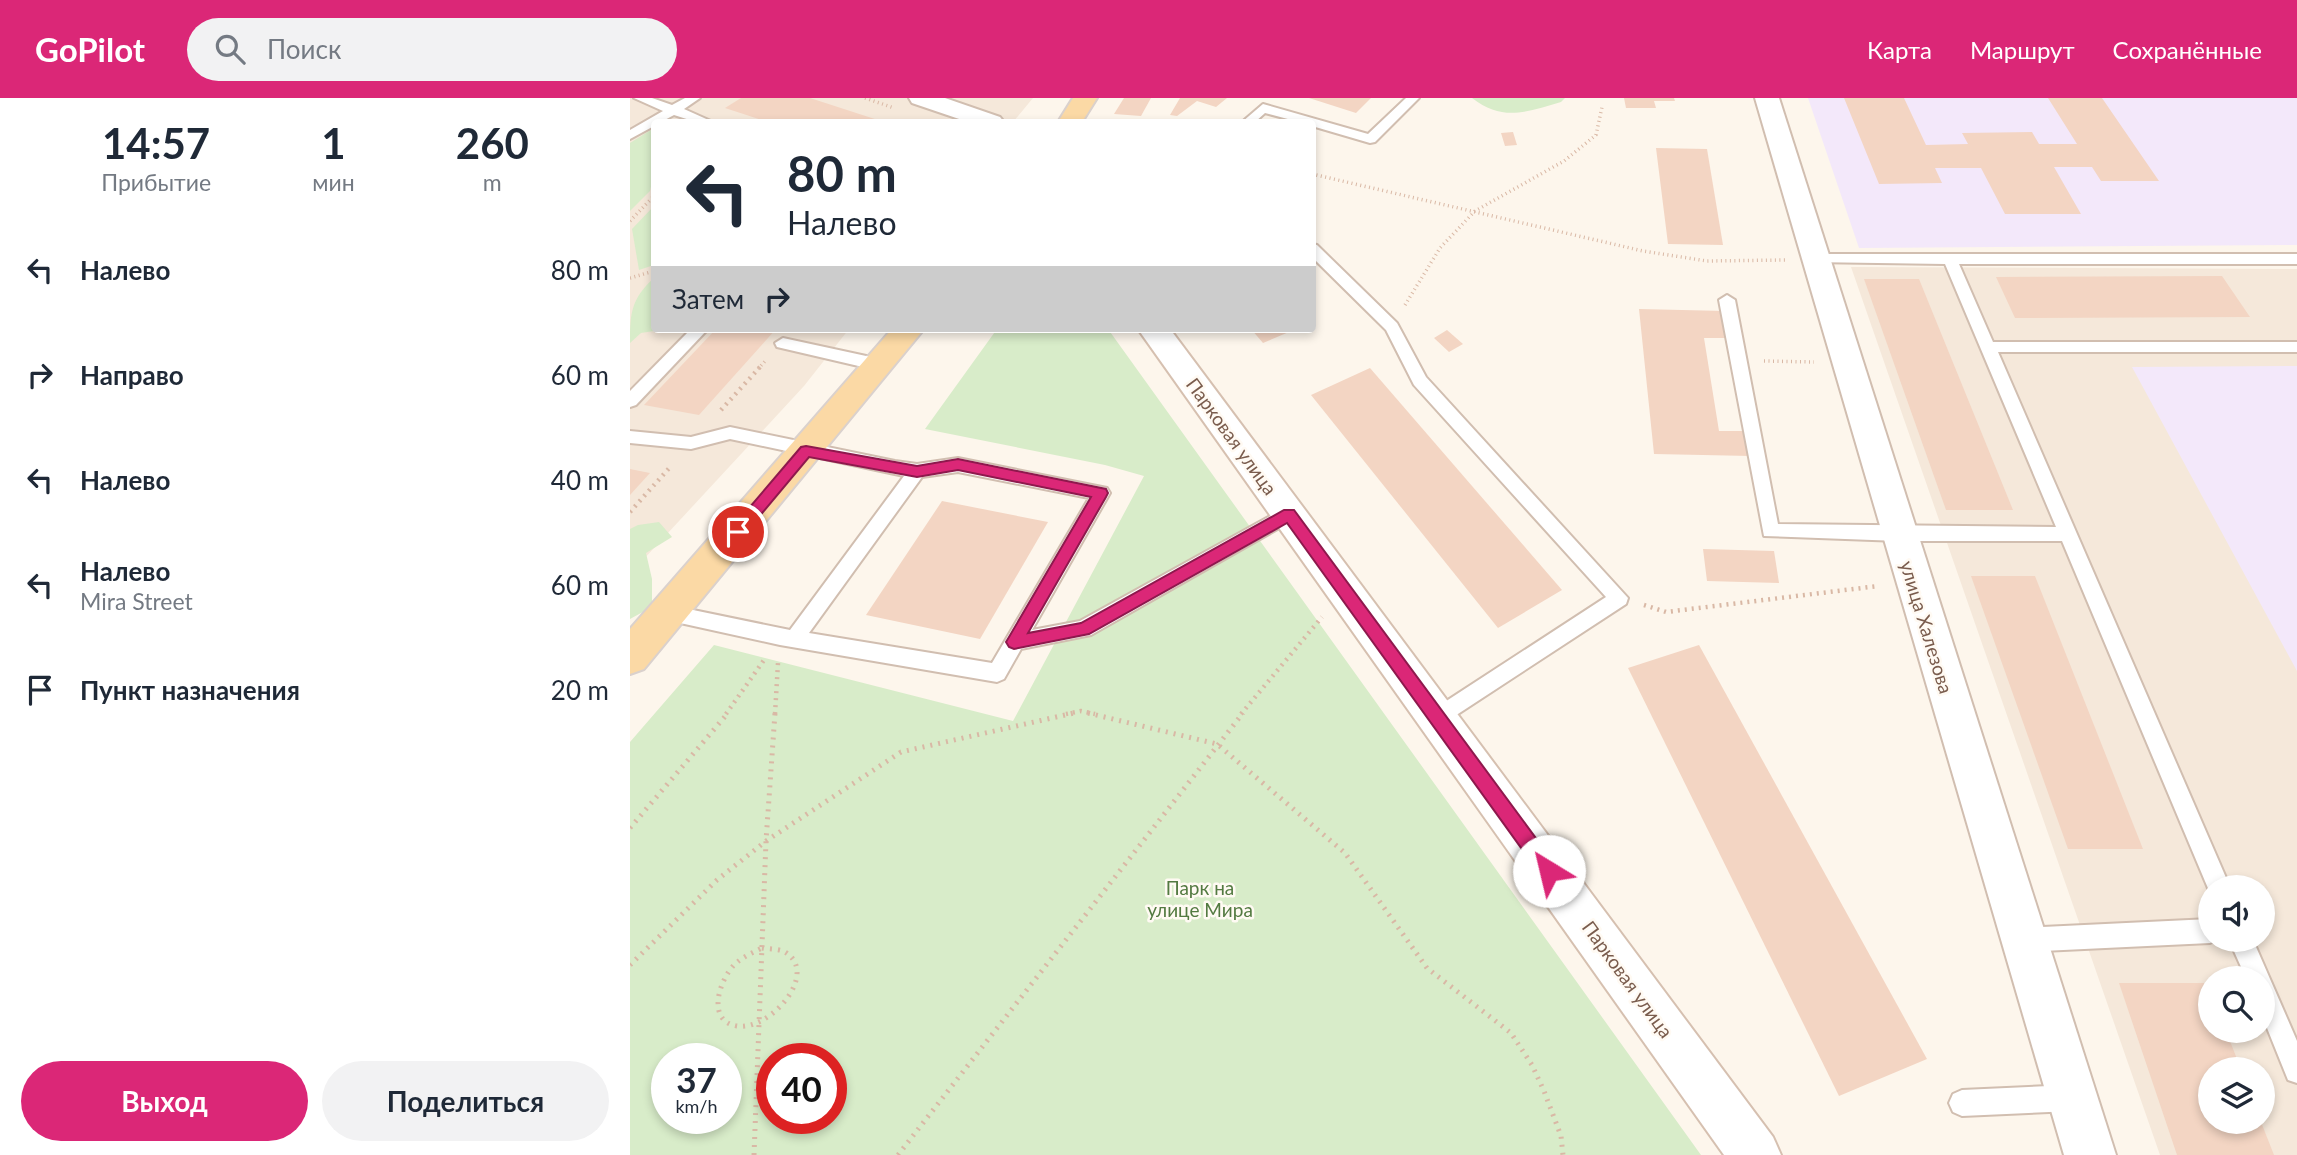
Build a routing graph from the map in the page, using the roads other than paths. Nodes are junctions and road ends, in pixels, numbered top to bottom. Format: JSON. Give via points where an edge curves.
{"nodes":[{"id":1,"x":640,"y":98,"type":"edge"},
{"id":2,"x":694,"y":98,"type":"edge"},
{"id":3,"x":920,"y":98,"type":"edge"},
{"id":4,"x":1086,"y":98,"type":"edge"},
{"id":5,"x":1413,"y":98,"type":"edge"},
{"id":6,"x":1767,"y":98,"type":"edge"},
{"id":7,"x":673,"y":110,"type":"junction"},
{"id":8,"x":658,"y":119,"type":"edge"},
{"id":9,"x":698,"y":119,"type":"edge"},
{"id":10,"x":982,"y":119,"type":"edge"},
{"id":11,"x":1072,"y":119,"type":"edge"},
{"id":12,"x":1251,"y":119,"type":"edge"},
{"id":13,"x":1301,"y":119,"type":"edge"},
{"id":14,"x":651,"y":123,"type":"edge"},
{"id":15,"x":1316,"y":123,"type":"edge"},
{"id":16,"x":630,"y":135,"type":"edge"},
{"id":17,"x":1316,"y":252,"type":"edge"},
{"id":18,"x":1815,"y":259,"type":"junction"},
{"id":19,"x":1950,"y":259,"type":"junction"},
{"id":20,"x":2297,"y":259,"type":"edge"},
{"id":21,"x":1727,"y":300,"type":"dead end"},
{"id":22,"x":696,"y":333,"type":"edge"},
{"id":23,"x":906,"y":333,"type":"edge"},
{"id":24,"x":1156,"y":333,"type":"edge"},
{"id":25,"x":783,"y":343,"type":"road end"},
{"id":26,"x":1988,"y":347,"type":"junction"},
{"id":27,"x":2297,"y":347,"type":"edge"},
{"id":28,"x":880,"y":365,"type":"junction"},
{"id":29,"x":630,"y":401,"type":"edge"},
{"id":30,"x":630,"y":437,"type":"edge"},
{"id":31,"x":806,"y":451,"type":"junction"},
{"id":32,"x":917,"y":471,"type":"junction"},
{"id":33,"x":1289,"y":514,"type":"junction"},
{"id":34,"x":1899,"y":534,"type":"junction"},
{"id":35,"x":2068,"y":534,"type":"junction"},
{"id":36,"x":669,"y":613,"type":"junction"},
{"id":37,"x":787,"y":637,"type":"junction"},
{"id":38,"x":1014,"y":642,"type":"junction"},
{"id":39,"x":630,"y":657,"type":"edge"},
{"id":40,"x":1438,"y":718,"type":"junction"},
{"id":41,"x":2214,"y":875,"type":"edge"},
{"id":42,"x":2198,"y":932,"type":"edge"},
{"id":43,"x":2023,"y":940,"type":"junction"},
{"id":44,"x":2275,"y":1019,"type":"edge"},
{"id":45,"x":2297,"y":1071,"type":"edge"},
{"id":46,"x":2073,"y":1098,"type":"junction"},
{"id":47,"x":1962,"y":1103,"type":"dead end"},
{"id":48,"x":1755,"y":1155,"type":"edge"},
{"id":49,"x":2090,"y":1155,"type":"edge"}],
"edges":[{"from":1,"to":7,"type":"lane"},
{"from":2,"to":7,"type":"lane"},
{"from":3,"to":10,"type":"street"},
{"from":4,"to":11,"type":"main road"},
{"from":5,"to":15,"type":"lane","via":[[1370,139]]},
{"from":6,"to":18,"type":"street","name":"улица Халезова"},
{"from":7,"to":8,"type":"lane"},
{"from":7,"to":9,"type":"lane"},
{"from":12,"to":13,"type":"lane","via":[[1263,108]]},
{"from":14,"to":16,"type":"lane"},
{"from":17,"to":40,"type":"lane","via":[[1392,327],[1420,381],[1619,598]]},
{"from":18,"to":19,"type":"lane"},
{"from":18,"to":34,"type":"street","name":"улица Халезова"},
{"from":19,"to":20,"type":"lane"},
{"from":19,"to":26,"type":"lane"},
{"from":21,"to":34,"type":"lane","via":[[1770,531]]},
{"from":22,"to":29,"type":"lane"},
{"from":23,"to":28,"type":"main road"},
{"from":24,"to":33,"type":"street","name":"Парковая улица"},
{"from":25,"to":28,"type":"lane"},
{"from":26,"to":27,"type":"lane"},
{"from":26,"to":35,"type":"lane"},
{"from":28,"to":31,"type":"main road"},
{"from":30,"to":31,"type":"lane","via":[[691,443],[730,433]]},
{"from":31,"to":32,"type":"lane"},
{"from":31,"to":36,"type":"main road"},
{"from":32,"to":37,"type":"lane"},
{"from":32,"to":38,"type":"lane","via":[[958,465],[1101,493]]},
{"from":33,"to":38,"type":"lane","via":[[1084,629]]},
{"from":33,"to":40,"type":"street","name":"Парковая улица"},
{"from":34,"to":35,"type":"lane"},
{"from":34,"to":43,"type":"street","name":"улица Халезова"},
{"from":35,"to":41,"type":"lane"},
{"from":36,"to":37,"type":"lane"},
{"from":36,"to":39,"type":"main road"},
{"from":37,"to":38,"type":"lane","via":[[998,673]]},
{"from":40,"to":48,"type":"street","name":"Парковая улица"},
{"from":42,"to":43,"type":"lane"},
{"from":43,"to":46,"type":"street","name":"улица Халезова"},
{"from":44,"to":45,"type":"lane"},
{"from":46,"to":47,"type":"lane"},
{"from":46,"to":49,"type":"street","name":"улица Халезова"}]}
